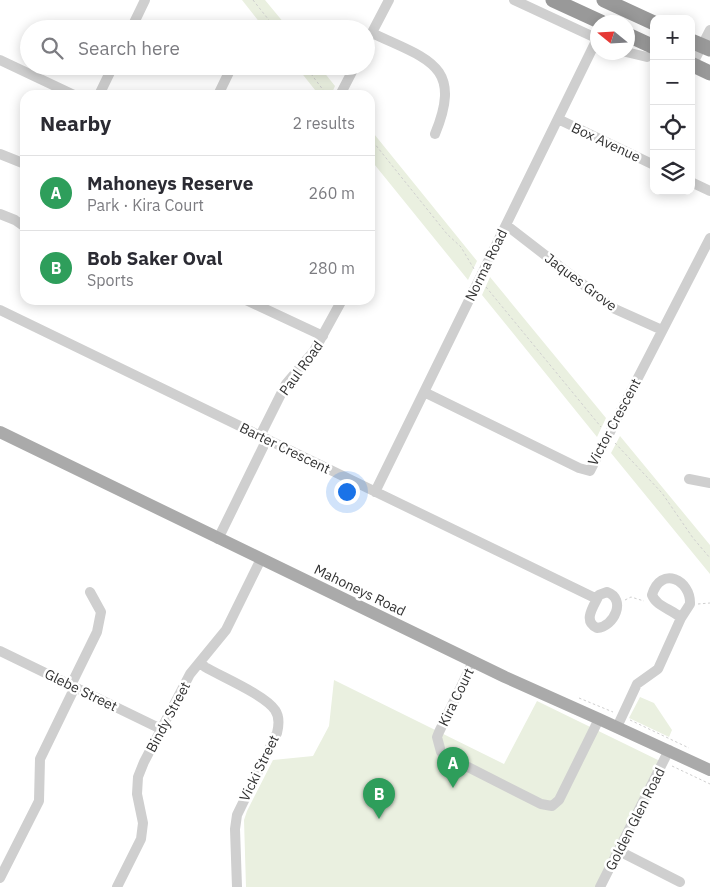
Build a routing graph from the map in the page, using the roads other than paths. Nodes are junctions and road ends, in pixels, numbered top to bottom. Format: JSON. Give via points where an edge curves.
{"nodes":[{"id":1,"x":145,"y":0,"type":"edge"},
{"id":2,"x":389,"y":0,"type":"edge"},
{"id":3,"x":514,"y":0,"type":"edge"},
{"id":4,"x":553,"y":0,"type":"edge"},
{"id":5,"x":604,"y":0,"type":"edge"},
{"id":6,"x":590,"y":17,"type":"edge"},
{"id":7,"x":135,"y":20,"type":"edge"},
{"id":8,"x":650,"y":21,"type":"edge"},
{"id":9,"x":375,"y":27,"type":"edge"},
{"id":10,"x":710,"y":30,"type":"edge"},
{"id":11,"x":375,"y":34,"type":"edge"},
{"id":12,"x":590,"y":36,"type":"edge"},
{"id":13,"x":635,"y":38,"type":"edge"},
{"id":14,"x":650,"y":45,"type":"edge"},
{"id":15,"x":701,"y":45,"type":"edge"},
{"id":16,"x":590,"y":53,"type":"edge"},
{"id":17,"x":635,"y":54,"type":"edge"},
{"id":18,"x":650,"y":56,"type":"edge"},
{"id":19,"x":0,"y":60,"type":"edge"},
{"id":20,"x":694,"y":60,"type":"edge"},
{"id":21,"x":695,"y":66,"type":"edge"},
{"id":22,"x":20,"y":69,"type":"edge"},
{"id":23,"x":710,"y":73,"type":"edge"},
{"id":24,"x":32,"y":75,"type":"edge"},
{"id":25,"x":109,"y":75,"type":"edge"},
{"id":26,"x":228,"y":75,"type":"edge"},
{"id":27,"x":350,"y":75,"type":"edge"},
{"id":28,"x":63,"y":90,"type":"edge"},
{"id":29,"x":101,"y":90,"type":"edge"},
{"id":30,"x":220,"y":90,"type":"edge"},
{"id":31,"x":343,"y":90,"type":"edge"},
{"id":32,"x":558,"y":119,"type":"junction"},
{"id":33,"x":435,"y":134,"type":"dead end"},
{"id":34,"x":0,"y":154,"type":"edge"},
{"id":35,"x":20,"y":162,"type":"edge"},
{"id":36,"x":650,"y":163,"type":"edge"},
{"id":37,"x":695,"y":184,"type":"edge"},
{"id":38,"x":710,"y":191,"type":"edge"},
{"id":39,"x":0,"y":214,"type":"edge"},
{"id":40,"x":20,"y":224,"type":"edge"},
{"id":41,"x":506,"y":225,"type":"junction"},
{"id":42,"x":710,"y":238,"type":"edge"},
{"id":43,"x":257,"y":305,"type":"edge"},
{"id":44,"x":340,"y":305,"type":"edge"},
{"id":45,"x":0,"y":310,"type":"edge"},
{"id":46,"x":662,"y":330,"type":"junction"},
{"id":47,"x":324,"y":336,"type":"junction"},
{"id":48,"x":424,"y":392,"type":"junction"},
{"id":49,"x":0,"y":432,"type":"edge"},
{"id":50,"x":263,"y":438,"type":"junction"},
{"id":51,"x":689,"y":479,"type":"dead end"},
{"id":52,"x":710,"y":482,"type":"edge"},
{"id":53,"x":375,"y":492,"type":"junction"},
{"id":54,"x":218,"y":538,"type":"junction"},
{"id":55,"x":261,"y":559,"type":"junction"},
{"id":56,"x":90,"y":592,"type":"dead end"},
{"id":57,"x":597,"y":599,"type":"junction"},
{"id":58,"x":681,"y":618,"type":"junction"},
{"id":59,"x":0,"y":651,"type":"edge"},
{"id":60,"x":200,"y":662,"type":"junction"},
{"id":61,"x":473,"y":662,"type":"junction"},
{"id":62,"x":73,"y":686,"type":"junction"},
{"id":63,"x":599,"y":719,"type":"junction"},
{"id":64,"x":619,"y":721,"type":"junction"},
{"id":65,"x":161,"y":729,"type":"junction"},
{"id":66,"x":669,"y":750,"type":"junction"},
{"id":67,"x":710,"y":770,"type":"edge"},
{"id":68,"x":619,"y":851,"type":"junction"},
{"id":69,"x":0,"y":878,"type":"edge"},
{"id":70,"x":681,"y":881,"type":"edge"},
{"id":71,"x":117,"y":887,"type":"edge"},
{"id":72,"x":237,"y":887,"type":"edge"},
{"id":73,"x":600,"y":887,"type":"edge"}],
"edges":[{"from":1,"to":7,"type":"street"},
{"from":2,"to":9,"type":"street"},
{"from":3,"to":12,"type":"street"},
{"from":4,"to":6,"type":"highway"},
{"from":5,"to":8,"type":"highway"},
{"from":10,"to":15,"type":"street"},
{"from":11,"to":33,"type":"street","via":[[429,60],[440,73],[445,102]]},
{"from":13,"to":14,"type":"highway"},
{"from":15,"to":20,"type":"street"},
{"from":16,"to":32,"type":"street","name":"Norma Road"},
{"from":17,"to":18,"type":"street"},
{"from":19,"to":22,"type":"street"},
{"from":21,"to":23,"type":"highway"},
{"from":24,"to":28,"type":"street"},
{"from":25,"to":29,"type":"street"},
{"from":26,"to":30,"type":"street"},
{"from":27,"to":31,"type":"street"},
{"from":32,"to":36,"type":"street","name":"Box Avenue"},
{"from":32,"to":41,"type":"street","name":"Norma Road"},
{"from":34,"to":35,"type":"street"},
{"from":37,"to":38,"type":"street"},
{"from":39,"to":40,"type":"street"},
{"from":41,"to":46,"type":"street","name":"Jaques Grove","via":[[615,310]]},
{"from":41,"to":48,"type":"street","name":"Norma Road"},
{"from":42,"to":46,"type":"street","name":"Victor Crescent"},
{"from":43,"to":47,"type":"street"},
{"from":44,"to":47,"type":"street","name":"Paul Road"},
{"from":45,"to":50,"type":"street","name":"Barter Crescent"},
{"from":46,"to":48,"type":"street","name":"Victor Crescent","via":[[590,471]]},
{"from":47,"to":50,"type":"street","name":"Paul Road","via":[[286,384]]},
{"from":48,"to":53,"type":"street","name":"Norma Road"},
{"from":49,"to":54,"type":"main road","name":"Mahoneys Road"},
{"from":50,"to":53,"type":"street","name":"Barter Crescent"},
{"from":50,"to":54,"type":"street","name":"Paul Road"},
{"from":51,"to":52,"type":"street"},
{"from":53,"to":57,"type":"street","name":"Barter Crescent"},
{"from":54,"to":55,"type":"main road","name":"Mahoneys Road"},
{"from":55,"to":60,"type":"street","name":"Bindy Street","via":[[226,630]]},
{"from":55,"to":61,"type":"main road","name":"Mahoneys Road"},
{"from":56,"to":62,"type":"street","via":[[101,612],[97,632]]},
{"from":57,"to":57,"type":"street","name":"Barter Crescent","via":[[589,616],[592,626],[597,628],[613,620],[617,603],[607,592]]},
{"from":58,"to":58,"type":"street","via":[[655,601],[652,595],[654,586],[660,581],[672,578],[689,593],[690,604]]},
{"from":58,"to":64,"type":"street","via":[[658,669],[637,684]]},
{"from":59,"to":62,"type":"street","name":"Glebe Street"},
{"from":60,"to":65,"type":"street","name":"Bindy Street","via":[[190,674]]},
{"from":60,"to":72,"type":"street","name":"Vicki Street","via":[[264,700],[275,710],[279,720],[277,733],[237,815]]},
{"from":61,"to":63,"type":"main road","name":"Mahoneys Road"},
{"from":61,"to":63,"type":"street","name":"Kira Court","via":[[439,732],[441,752],[540,804],[552,806],[559,800]]},
{"from":62,"to":65,"type":"street","name":"Glebe Street"},
{"from":62,"to":69,"type":"street","via":[[40,759],[39,801]]},
{"from":63,"to":64,"type":"main road","name":"Mahoneys Road"},
{"from":64,"to":66,"type":"main road","name":"Mahoneys Road"},
{"from":65,"to":71,"type":"street","name":"Bindy Street","via":[[138,777],[141,839]]},
{"from":66,"to":67,"type":"main road","name":"Mahoneys Road"},
{"from":66,"to":68,"type":"street","name":"Golden Glen Road"},
{"from":68,"to":70,"type":"street"},
{"from":68,"to":73,"type":"street","name":"Golden Glen Road"}]}
